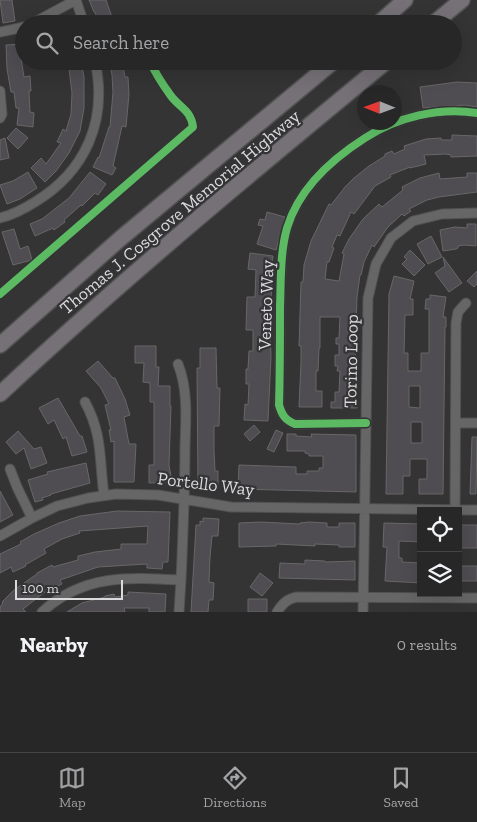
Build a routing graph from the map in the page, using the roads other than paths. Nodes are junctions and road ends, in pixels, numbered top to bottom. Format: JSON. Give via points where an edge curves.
{"nodes":[{"id":1,"x":76,"y":0,"type":"edge"},
{"id":2,"x":405,"y":0,"type":"edge"},
{"id":3,"x":462,"y":0,"type":"edge"},
{"id":4,"x":48,"y":15,"type":"edge"},
{"id":5,"x":81,"y":15,"type":"edge"},
{"id":6,"x":388,"y":15,"type":"edge"},
{"id":7,"x":444,"y":15,"type":"edge"},
{"id":8,"x":15,"y":29,"type":"edge"},
{"id":9,"x":0,"y":32,"type":"edge"},
{"id":10,"x":97,"y":70,"type":"edge"},
{"id":11,"x":323,"y":70,"type":"edge"},
{"id":12,"x":376,"y":70,"type":"edge"},
{"id":13,"x":0,"y":91,"type":"edge"},
{"id":14,"x":477,"y":113,"type":"edge"},
{"id":15,"x":0,"y":118,"type":"edge"},
{"id":16,"x":477,"y":213,"type":"edge"},
{"id":17,"x":0,"y":218,"type":"edge"},
{"id":18,"x":466,"y":303,"type":"dead end"},
{"id":19,"x":0,"y":345,"type":"edge"},
{"id":20,"x":178,"y":364,"type":"dead end"},
{"id":21,"x":0,"y":394,"type":"edge"},
{"id":22,"x":85,"y":402,"type":"dead end"},
{"id":23,"x":366,"y":423,"type":"junction"},
{"id":24,"x":456,"y":423,"type":"junction"},
{"id":25,"x":477,"y":423,"type":"edge"},
{"id":26,"x":10,"y":468,"type":"dead end"},
{"id":27,"x":104,"y":495,"type":"junction"},
{"id":28,"x":185,"y":498,"type":"junction"},
{"id":29,"x":455,"y":507,"type":"edge"},
{"id":30,"x":365,"y":509,"type":"junction"},
{"id":31,"x":417,"y":510,"type":"edge"},
{"id":32,"x":462,"y":510,"type":"edge"},
{"id":33,"x":477,"y":510,"type":"edge"},
{"id":34,"x":32,"y":518,"type":"junction"},
{"id":35,"x":0,"y":536,"type":"edge"},
{"id":36,"x":180,"y":580,"type":"junction"},
{"id":37,"x":363,"y":597,"type":"junction"},
{"id":38,"x":477,"y":598,"type":"edge"},
{"id":39,"x":42,"y":612,"type":"edge"},
{"id":40,"x":179,"y":612,"type":"edge"},
{"id":41,"x":277,"y":612,"type":"edge"},
{"id":42,"x":363,"y":612,"type":"edge"}],
"edges":[{"from":1,"to":4,"type":"street"},
{"from":1,"to":5,"type":"street"},
{"from":2,"to":6,"type":"highway"},
{"from":3,"to":7,"type":"highway"},
{"from":8,"to":9,"type":"street"},
{"from":10,"to":17,"type":"street","via":[[99,100],[95,120],[87,147],[77,165],[46,195]]},
{"from":11,"to":19,"type":"highway","name":"Thomas J. Cosgrove Memorial Highway","via":[[121,238]]},
{"from":12,"to":21,"type":"highway","name":"Thomas J. Cosgrove Memorial Highway","via":[[156,255]]},
{"from":13,"to":15,"type":"street"},
{"from":14,"to":23,"type":"street","name":"Veneto Way","via":[[437,112],[402,119],[371,134],[342,153],[319,174],[300,199],[287,227],[281,261],[279,405],[282,414],[295,424]]},
{"from":16,"to":23,"type":"street","name":"Torino Loop","via":[[442,214],[413,221],[391,238],[376,264],[368,298]]},
{"from":18,"to":24,"type":"street","via":[[458,312],[456,323]]},
{"from":20,"to":28,"type":"street","via":[[185,402]]},
{"from":22,"to":27,"type":"street","via":[[100,444]]},
{"from":23,"to":30,"type":"street","name":"Torino Loop"},
{"from":24,"to":25,"type":"street"},
{"from":24,"to":29,"type":"street"},
{"from":26,"to":34,"type":"street"},
{"from":27,"to":28,"type":"street","name":"Portello Way"},
{"from":27,"to":34,"type":"street","name":"Portello Way","via":[[72,501]]},
{"from":28,"to":30,"type":"street","name":"Portello Way","via":[[231,507]]},
{"from":28,"to":36,"type":"street"},
{"from":30,"to":31,"type":"street","name":"Portello Way"},
{"from":30,"to":37,"type":"street","name":"Torino Loop"},
{"from":32,"to":33,"type":"street","name":"Portello Way"},
{"from":34,"to":35,"type":"street","name":"Portello Way"},
{"from":36,"to":39,"type":"street","via":[[130,578],[102,581],[57,600]]},
{"from":36,"to":40,"type":"street"},
{"from":37,"to":38,"type":"street"},
{"from":37,"to":41,"type":"street","via":[[289,598]]},
{"from":37,"to":42,"type":"street","name":"Torino Loop"}]}
